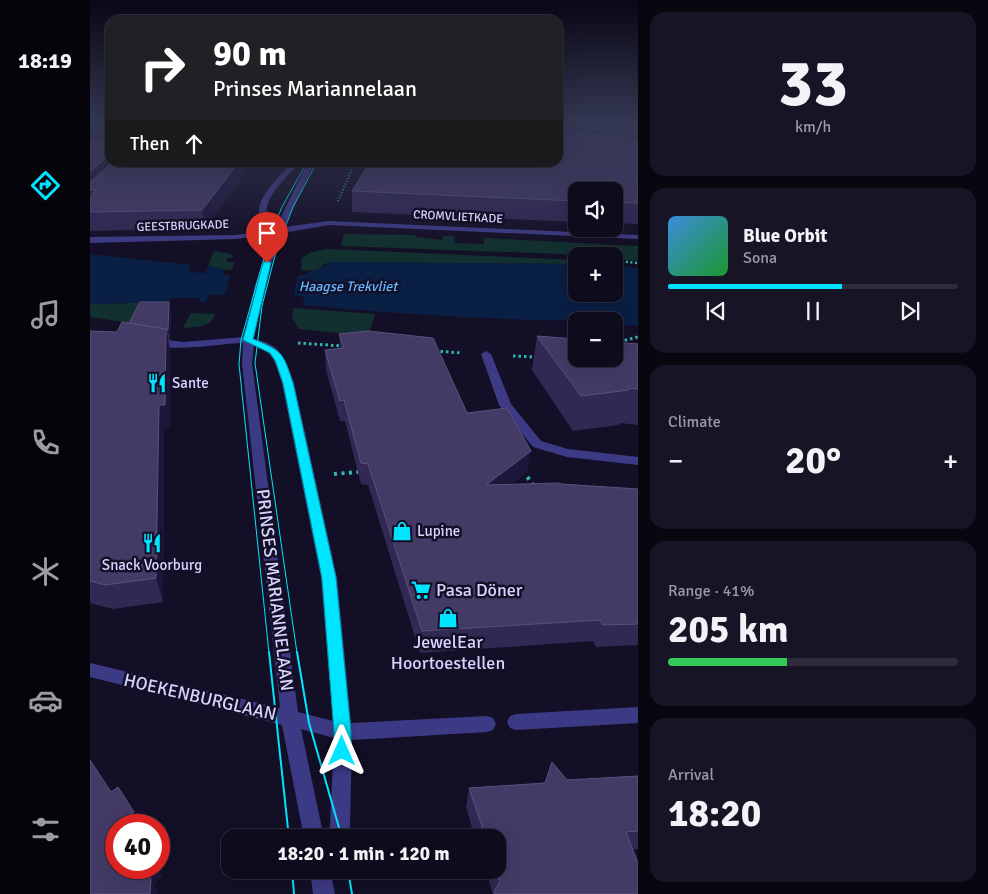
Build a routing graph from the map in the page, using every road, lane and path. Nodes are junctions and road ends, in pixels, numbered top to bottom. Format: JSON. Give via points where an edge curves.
{"nodes":[{"id":1,"x":293,"y":167,"type":"edge"},
{"id":2,"x":310,"y":167,"type":"edge"},
{"id":3,"x":353,"y":167,"type":"edge"},
{"id":4,"x":329,"y":224,"type":"junction"},
{"id":5,"x":277,"y":232,"type":"junction"},
{"id":6,"x":638,"y":237,"type":"edge"},
{"id":7,"x":90,"y":240,"type":"edge"},
{"id":8,"x":623,"y":261,"type":"edge"},
{"id":9,"x":638,"y":262,"type":"edge"},
{"id":10,"x":638,"y":337,"type":"edge"},
{"id":11,"x":137,"y":339,"type":"edge"},
{"id":12,"x":248,"y":340,"type":"junction"},
{"id":13,"x":623,"y":341,"type":"edge"},
{"id":14,"x":351,"y":346,"type":"edge"},
{"id":15,"x":428,"y":351,"type":"edge"},
{"id":16,"x":486,"y":354,"type":"junction"},
{"id":17,"x":538,"y":357,"type":"dead end"},
{"id":18,"x":537,"y":444,"type":"junction"},
{"id":19,"x":638,"y":461,"type":"edge"},
{"id":20,"x":535,"y":487,"type":"edge"},
{"id":21,"x":90,"y":670,"type":"edge"},
{"id":22,"x":638,"y":715,"type":"edge"},
{"id":23,"x":290,"y":718,"type":"junction"},
{"id":24,"x":516,"y":722,"type":"dead end"},
{"id":25,"x":487,"y":724,"type":"dead end"},
{"id":26,"x":343,"y":732,"type":"junction"},
{"id":27,"x":312,"y":829,"type":"edge"},
{"id":28,"x":339,"y":829,"type":"edge"}],
"edges":[{"from":1,"to":5,"type":"street","via":[[262,204],[260,216]]},
{"from":2,"to":5,"type":"street","name":"PRINSES MARIANNELAAN"},
{"from":3,"to":4,"type":"path"},
{"from":4,"to":5,"type":"street","name":"CROMVLIETKADE"},
{"from":4,"to":6,"type":"street","name":"CROMVLIETKADE"},
{"from":5,"to":7,"type":"street","name":"GEESTBRUGKADE","via":[[198,239]]},
{"from":5,"to":12,"type":"street","name":"PRINSES MARIANNELAAN"},
{"from":8,"to":9,"type":"path"},
{"from":10,"to":13,"type":"path"},
{"from":11,"to":12,"type":"street","via":[[182,345]]},
{"from":12,"to":14,"type":"path"},
{"from":12,"to":23,"type":"street","name":"PRINSES MARIANNELAAN","via":[[246,363]]},
{"from":12,"to":26,"type":"street","via":[[274,351],[288,383],[329,578]]},
{"from":15,"to":16,"type":"path"},
{"from":16,"to":17,"type":"path"},
{"from":16,"to":18,"type":"street","via":[[505,405]]},
{"from":18,"to":19,"type":"street","via":[[567,453]]},
{"from":18,"to":20,"type":"path","via":[[538,460],[518,464]]},
{"from":21,"to":23,"type":"street","name":"HOEKENBURGLAAN"},
{"from":22,"to":24,"type":"street"},
{"from":23,"to":26,"type":"street","name":"HOEKENBURGLAAN"},
{"from":23,"to":27,"type":"street","name":"PRINSES MARIANNELAAN"},
{"from":25,"to":26,"type":"street","name":"HOEKENBURGLAAN"},
{"from":26,"to":28,"type":"street"}]}
